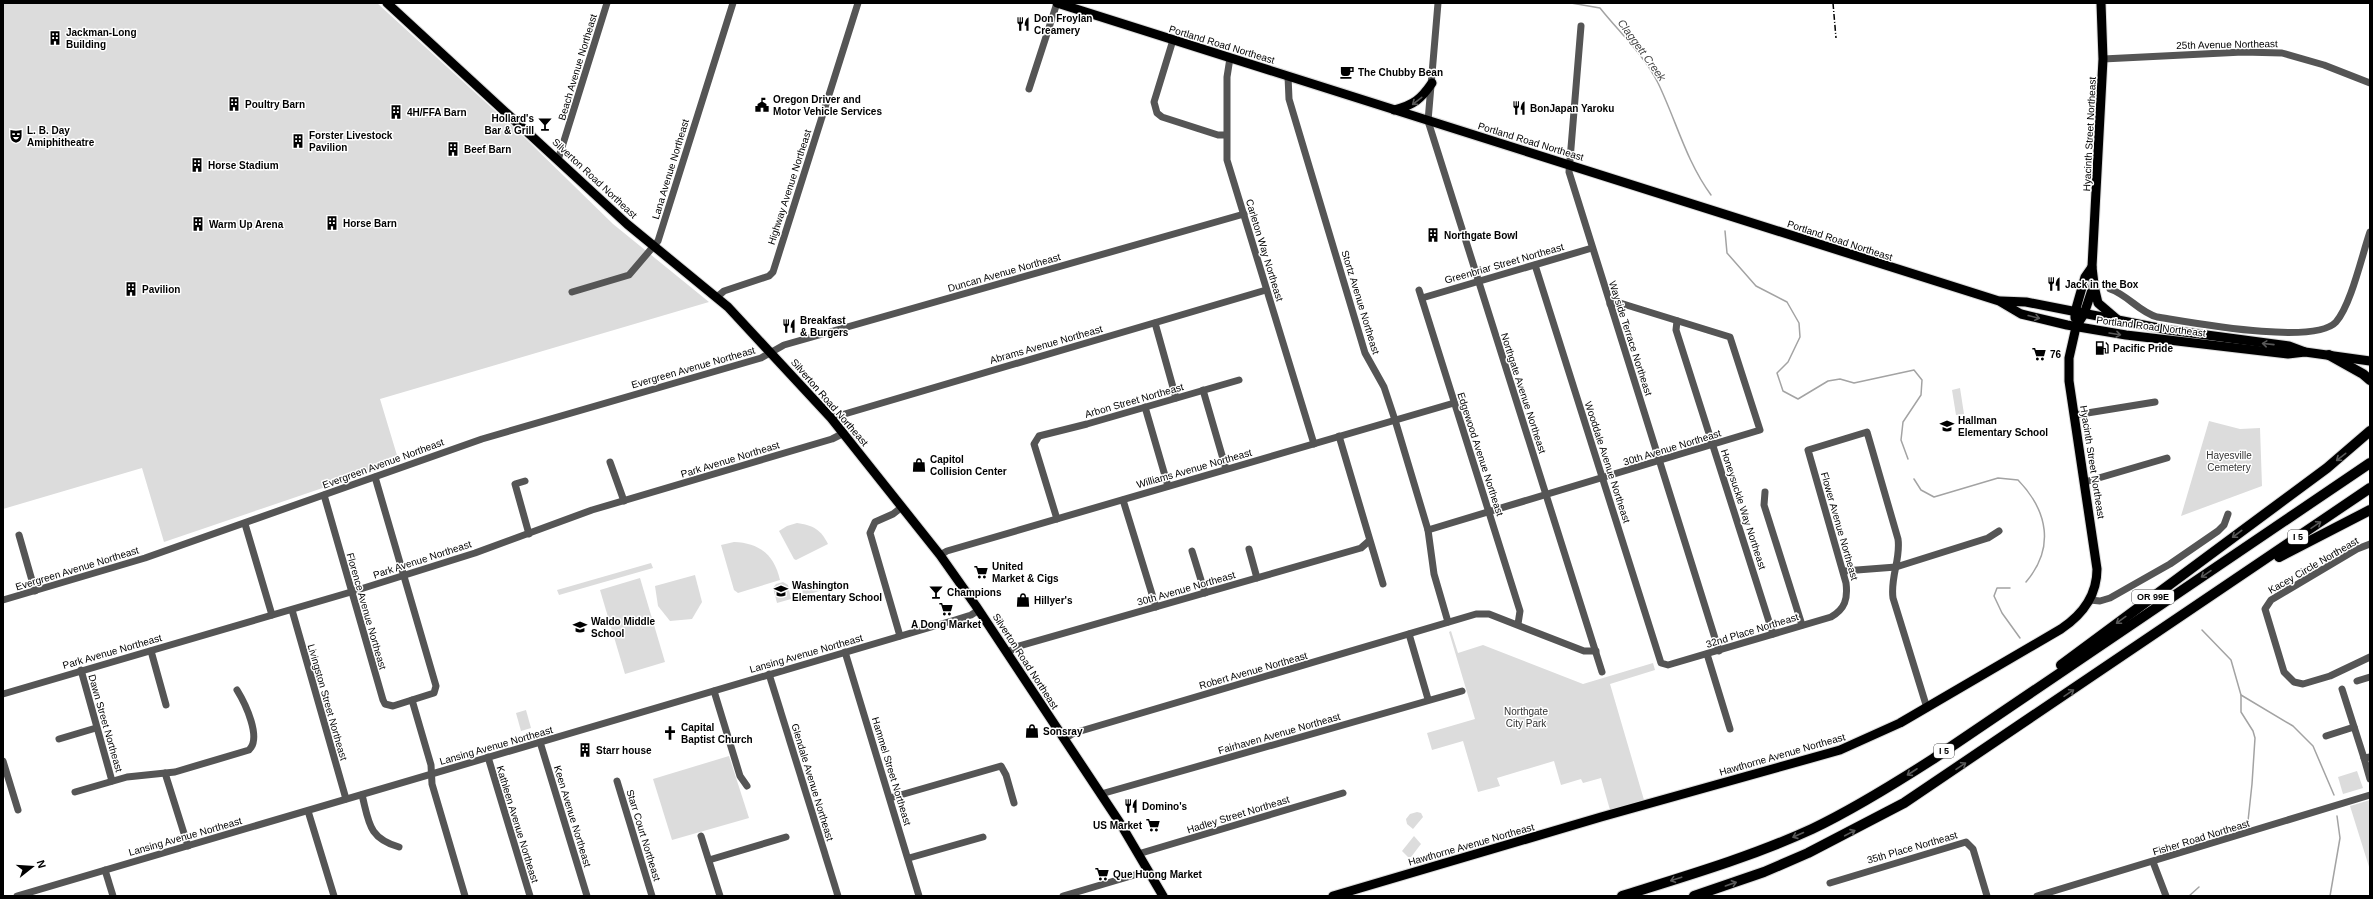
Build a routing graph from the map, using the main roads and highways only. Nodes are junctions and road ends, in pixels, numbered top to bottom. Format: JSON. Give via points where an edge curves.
{"nodes":[{"id":1,"x":387,"y":3,"type":"edge"},
{"id":2,"x":1057,"y":3,"type":"edge"},
{"id":3,"x":2101,"y":3,"type":"edge"},
{"id":4,"x":1432,"y":83,"type":"road end"},
{"id":5,"x":1394,"y":110,"type":"junction"},
{"id":6,"x":2092,"y":267,"type":"junction"},
{"id":7,"x":2094,"y":284,"type":"junction"},
{"id":8,"x":1999,"y":301,"type":"junction"},
{"id":9,"x":2075,"y":312,"type":"junction"},
{"id":10,"x":2084,"y":314,"type":"junction"},
{"id":11,"x":2120,"y":322,"type":"junction"},
{"id":12,"x":2076,"y":327,"type":"junction"},
{"id":13,"x":2306,"y":352,"type":"junction"},
{"id":14,"x":2329,"y":355,"type":"junction"},
{"id":15,"x":2370,"y":361,"type":"edge"},
{"id":16,"x":2370,"y":380,"type":"edge"},
{"id":17,"x":2370,"y":431,"type":"edge"},
{"id":18,"x":2370,"y":455,"type":"edge"},
{"id":19,"x":2370,"y":463,"type":"edge"},
{"id":20,"x":2370,"y":488,"type":"edge"},
{"id":21,"x":2370,"y":510,"type":"edge"},
{"id":22,"x":2238,"y":552,"type":"junction"},
{"id":23,"x":2226,"y":586,"type":"junction"},
{"id":24,"x":2090,"y":600,"type":"joint"},
{"id":25,"x":1933,"y":759,"type":"junction"},
{"id":26,"x":1163,"y":896,"type":"edge"},
{"id":27,"x":1334,"y":896,"type":"edge"},
{"id":28,"x":1622,"y":896,"type":"edge"},
{"id":29,"x":1694,"y":896,"type":"edge"}],
"edges":[{"from":1,"to":26,"type":"main road","name":"Silverton Road Northeast","via":[[654,246],[717,297],[772,352],[831,418],[940,555],[979,610],[1101,794]]},
{"from":2,"to":5,"type":"main road","name":"Portland Road Northeast"},
{"from":3,"to":6,"type":"main road","name":"Hyacinth Street Northeast","via":[[2103,58]]},
{"from":4,"to":5,"type":"main road","one_way":true,"via":[[1419,101]]},
{"from":5,"to":8,"type":"main road","name":"Portland Road Northeast"},
{"from":6,"to":7,"type":"main road","name":"Hyacinth Street Northeast"},
{"from":6,"to":9,"type":"main road","name":"Hyacinth Street Northeast","via":[[2085,277]]},
{"from":7,"to":10,"type":"main road","name":"Hyacinth Street Northeast"},
{"from":7,"to":11,"type":"main road","via":[[2098,303]]},
{"from":8,"to":9,"type":"main road","name":"Portland Road Northeast","via":[[2026,302]]},
{"from":8,"to":12,"type":"main road","name":"Portland Road Northeast","one_way":true,"via":[[2021,314]]},
{"from":9,"to":10,"type":"main road","name":"Portland Road Northeast"},
{"from":9,"to":12,"type":"main road","name":"Hyacinth Street Northeast"},
{"from":10,"to":11,"type":"main road","name":"Portland Road Northeast"},
{"from":10,"to":12,"type":"main road","name":"Hyacinth Street Northeast"},
{"from":13,"to":11,"type":"main road","name":"Portland Road Northeast","one_way":true,"via":[[2289,346]]},
{"from":12,"to":13,"type":"main road","name":"Portland Road Northeast","one_way":true,"via":[[2288,354]]},
{"from":12,"to":24,"type":"main road","name":"Hyacinth Street Northeast","via":[[2069,366],[2097,565],[2096,581]]},
{"from":13,"to":14,"type":"main road","name":"Portland Road Northeast"},
{"from":14,"to":15,"type":"main road","name":"Portland Road Northeast"},
{"from":14,"to":16,"type":"highway"},
{"from":17,"to":25,"type":"highway","number":"OR 99E","one_way":true,"via":[[2327,468],[2049,674],[1978,723]]},
{"from":18,"to":22,"type":"highway","number":"I 5","via":[[2288,512]]},
{"from":19,"to":22,"type":"highway","number":"I 5"},
{"from":23,"to":20,"type":"highway","number":"I 5","one_way":true},
{"from":21,"to":23,"type":"highway","via":[[2346,520]]},
{"from":22,"to":25,"type":"highway","number":"I 5","one_way":true},
{"from":29,"to":23,"type":"highway","number":"I 5","one_way":true,"via":[[1797,858],[1880,817],[1974,757]]},
{"from":24,"to":27,"type":"main road","name":"Hawthorne Avenue Northeast","via":[[2078,616],[2061,630],[1876,736],[1829,754],[1601,817]]},
{"from":25,"to":28,"type":"highway","number":"I 5","one_way":true,"via":[[1874,796],[1813,828],[1736,859]]}]}
